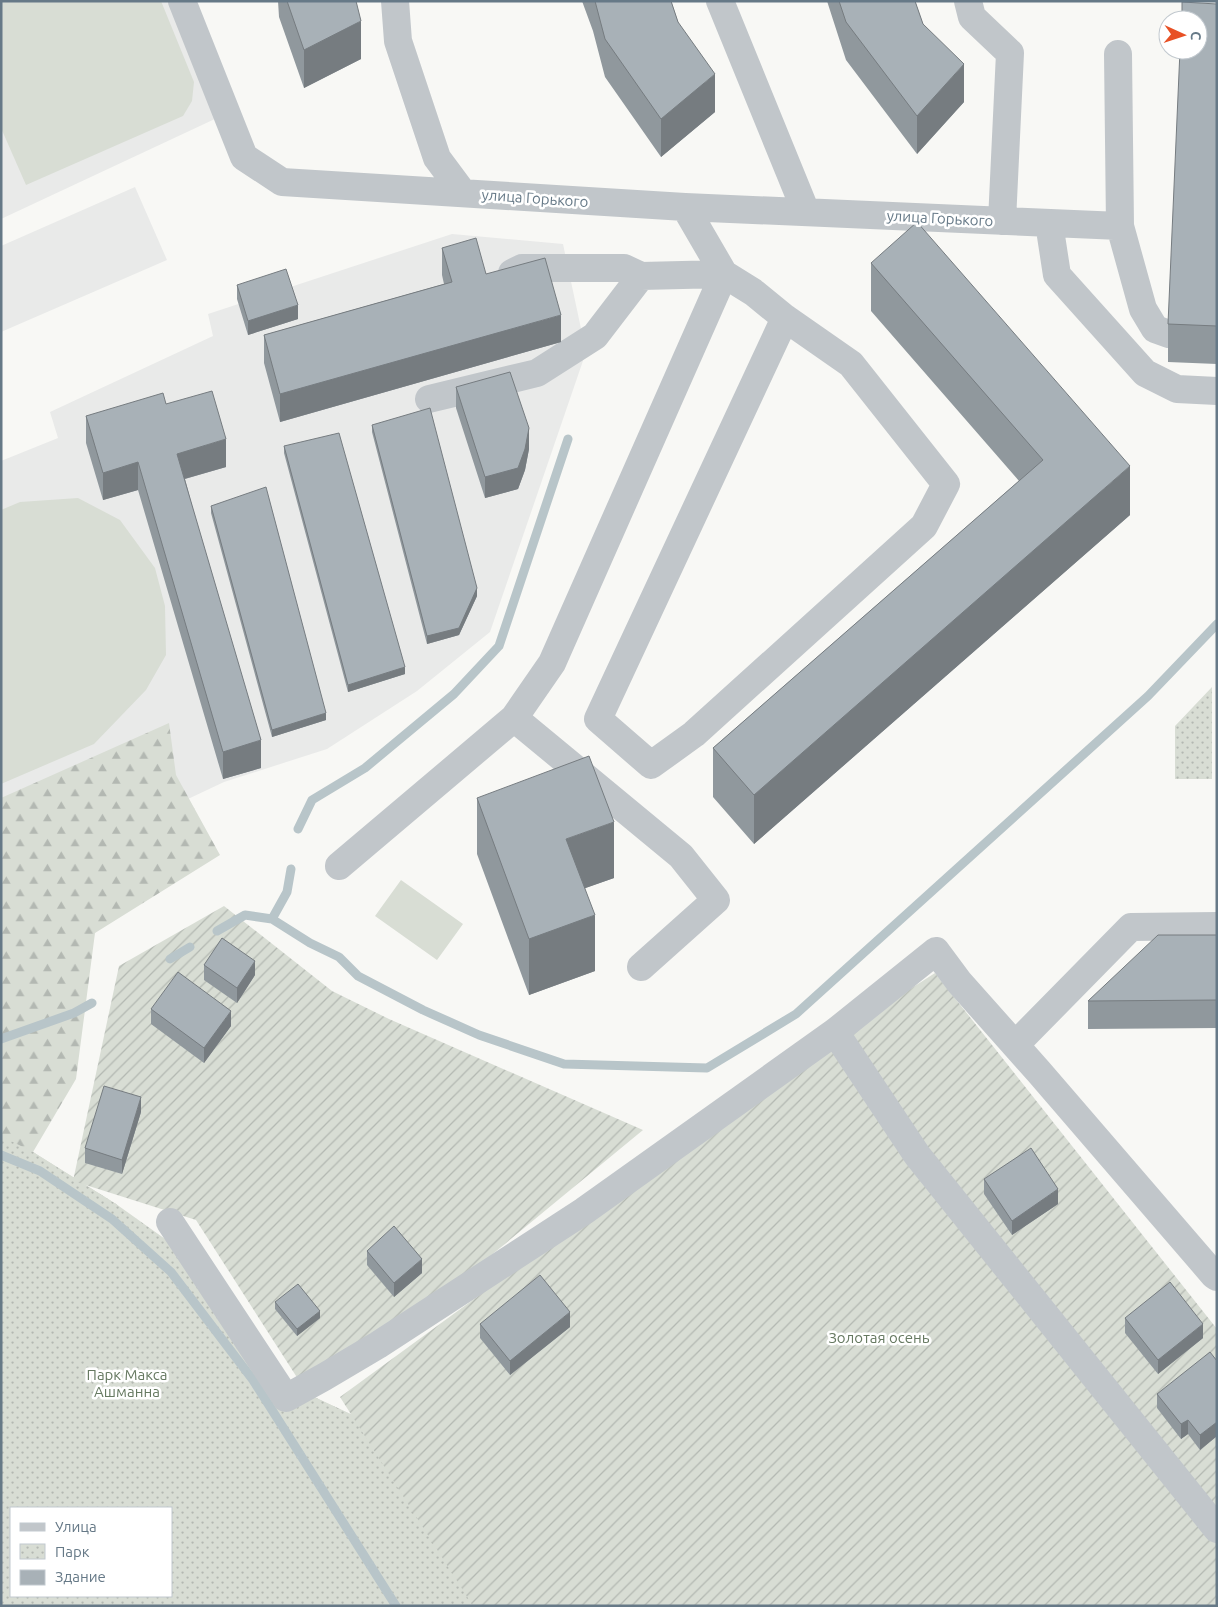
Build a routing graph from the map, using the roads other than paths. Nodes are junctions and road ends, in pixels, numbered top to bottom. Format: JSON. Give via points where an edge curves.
{"nodes":[{"id":1,"x":182,"y":1,"type":"edge"},
{"id":2,"x":395,"y":1,"type":"edge"},
{"id":3,"x":720,"y":1,"type":"edge"},
{"id":4,"x":968,"y":1,"type":"edge"},
{"id":5,"x":1118,"y":54,"type":"dead end"},
{"id":6,"x":463,"y":193,"type":"junction"},
{"id":7,"x":685,"y":207,"type":"junction"},
{"id":8,"x":806,"y":212,"type":"junction"},
{"id":9,"x":1002,"y":221,"type":"junction"},
{"id":10,"x":1049,"y":223,"type":"junction"},
{"id":11,"x":1120,"y":226,"type":"junction"},
{"id":12,"x":724,"y":274,"type":"junction"},
{"id":13,"x":640,"y":276,"type":"junction"},
{"id":14,"x":495,"y":281,"type":"edge"},
{"id":15,"x":785,"y":318,"type":"junction"},
{"id":16,"x":1170,"y":334,"type":"edge"},
{"id":17,"x":1217,"y":391,"type":"edge"},
{"id":18,"x":429,"y":400,"type":"dead end"},
{"id":19,"x":514,"y":718,"type":"junction"},
{"id":20,"x":340,"y":866,"type":"dead end"},
{"id":21,"x":1217,"y":926,"type":"edge"},
{"id":22,"x":641,"y":967,"type":"dead end"},
{"id":23,"x":834,"y":1032,"type":"junction"},
{"id":24,"x":1015,"y":1045,"type":"junction"},
{"id":25,"x":170,"y":1222,"type":"dead end"},
{"id":26,"x":1217,"y":1276,"type":"edge"},
{"id":27,"x":1217,"y":1529,"type":"edge"}],
"edges":[{"from":1,"to":6,"type":"street","name":"улица Горького","via":[[244,157],[282,182]]},
{"from":2,"to":6,"type":"street","via":[[398,41],[437,158]]},
{"from":3,"to":8,"type":"street"},
{"from":4,"to":9,"type":"street","via":[[972,17],[1010,53]]},
{"from":5,"to":11,"type":"street"},
{"from":6,"to":7,"type":"street","name":"улица Горького"},
{"from":7,"to":8,"type":"street","name":"улица Горького"},
{"from":7,"to":12,"type":"street"},
{"from":8,"to":9,"type":"street","name":"улица Горького"},
{"from":9,"to":10,"type":"street","name":"улица Горького"},
{"from":10,"to":11,"type":"street","name":"улица Горького"},
{"from":10,"to":17,"type":"street","via":[[1057,275],[1145,373],[1177,389]]},
{"from":11,"to":16,"type":"street","via":[[1142,310],[1155,329]]},
{"from":12,"to":13,"type":"street"},
{"from":12,"to":15,"type":"street"},
{"from":12,"to":19,"type":"street","via":[[552,663]]},
{"from":13,"to":14,"type":"street","via":[[624,268],[522,268]]},
{"from":13,"to":18,"type":"street","via":[[595,336],[537,373]]},
{"from":15,"to":15,"type":"street","via":[[598,719],[651,765],[694,734],[924,526],[946,484],[850,364]]},
{"from":19,"to":20,"type":"street"},
{"from":19,"to":22,"type":"street","via":[[681,856],[716,900]]},
{"from":21,"to":24,"type":"street","via":[[1131,927]]},
{"from":23,"to":24,"type":"street","via":[[936,951]]},
{"from":23,"to":25,"type":"street","via":[[584,1212],[378,1345],[286,1398]]},
{"from":23,"to":27,"type":"street","via":[[918,1155]]},
{"from":24,"to":26,"type":"street"}]}
